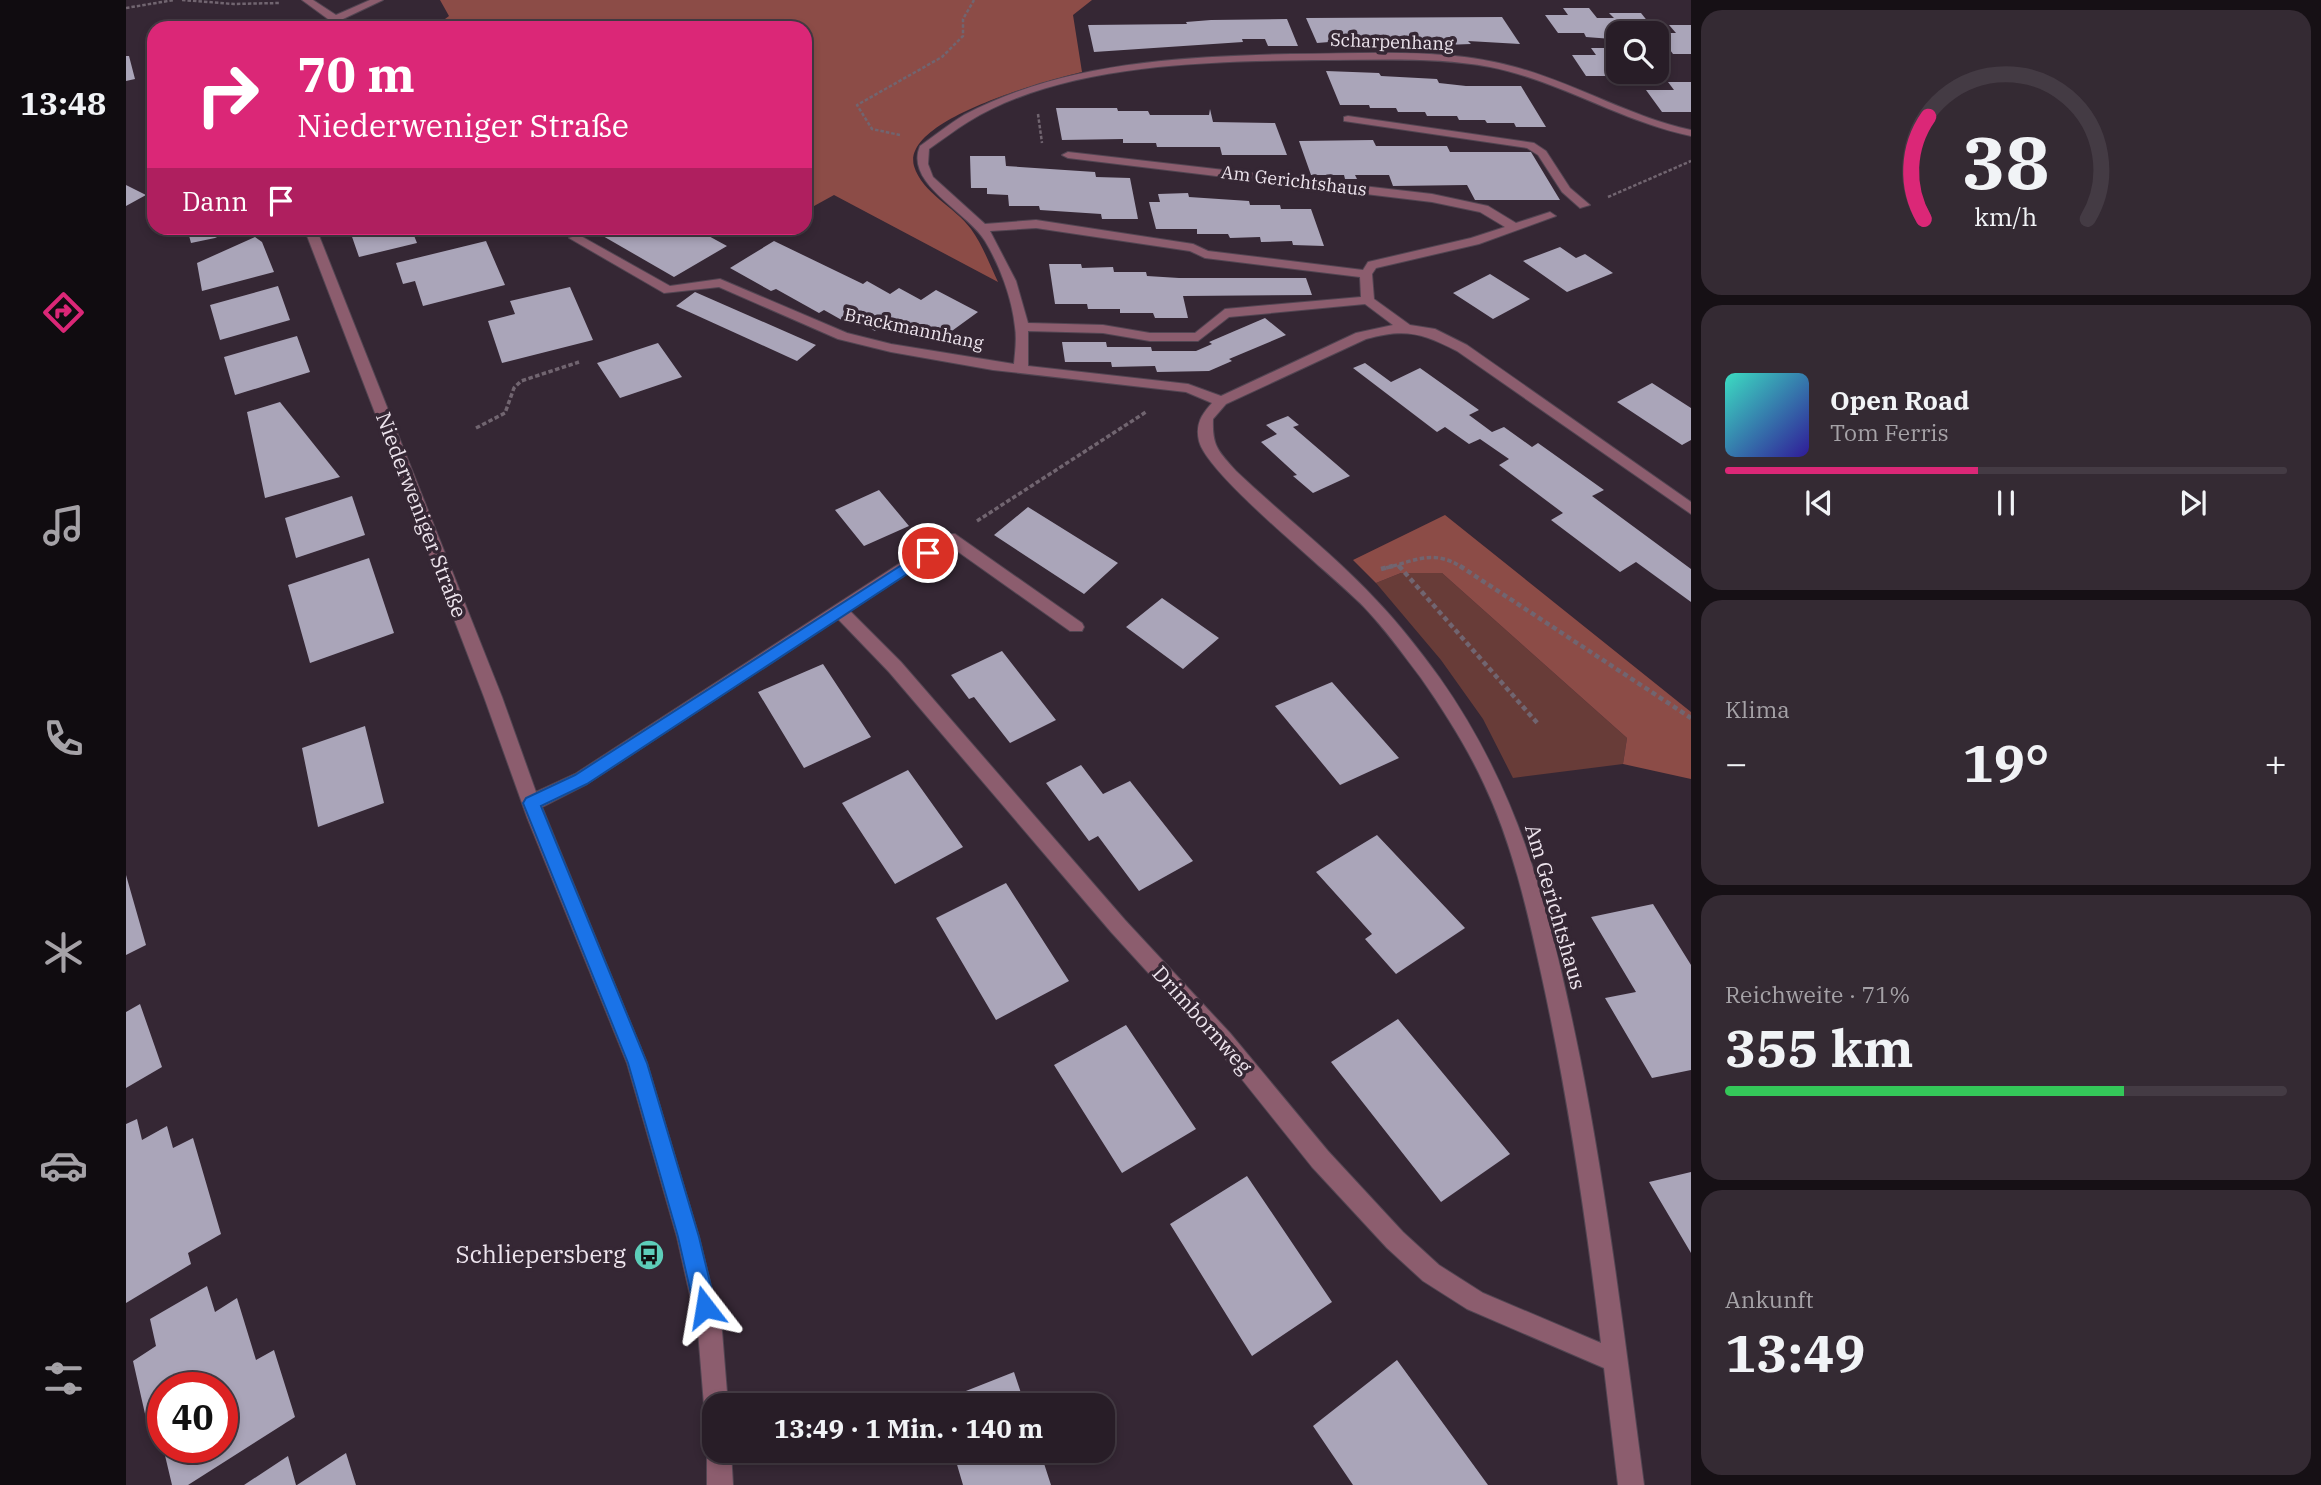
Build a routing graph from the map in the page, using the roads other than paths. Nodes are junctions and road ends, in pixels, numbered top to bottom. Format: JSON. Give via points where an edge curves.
{"nodes":[{"id":1,"x":378,"y":0,"type":"edge"},
{"id":2,"x":307,"y":1,"type":"edge"},
{"id":3,"x":333,"y":18,"type":"junction"},
{"id":4,"x":328,"y":21,"type":"edge"},
{"id":5,"x":1348,"y":119,"type":"dead end"},
{"id":6,"x":1691,"y":132,"type":"edge"},
{"id":7,"x":1068,"y":155,"type":"road end"},
{"id":8,"x":1584,"y":205,"type":"road end"},
{"id":9,"x":1550,"y":216,"type":"dead end"},
{"id":10,"x":982,"y":228,"type":"junction"},
{"id":11,"x":1515,"y":228,"type":"junction"},
{"id":12,"x":313,"y":235,"type":"edge"},
{"id":13,"x":575,"y":238,"type":"dead end"},
{"id":14,"x":1366,"y":274,"type":"junction"},
{"id":15,"x":1368,"y":300,"type":"junction"},
{"id":16,"x":1022,"y":327,"type":"junction"},
{"id":17,"x":1406,"y":329,"type":"junction"},
{"id":18,"x":1021,"y":369,"type":"junction"},
{"id":19,"x":1222,"y":401,"type":"junction"},
{"id":20,"x":1691,"y":509,"type":"edge"},
{"id":21,"x":840,"y":611,"type":"junction"},
{"id":22,"x":1076,"y":627,"type":"dead end"},
{"id":23,"x":532,"y":803,"type":"junction"},
{"id":24,"x":1615,"y":1361,"type":"junction"},
{"id":25,"x":715,"y":1393,"type":"edge"},
{"id":26,"x":719,"y":1463,"type":"edge"},
{"id":27,"x":720,"y":1485,"type":"edge"},
{"id":28,"x":1630,"y":1485,"type":"edge"}],
"edges":[{"from":1,"to":3,"type":"street"},
{"from":2,"to":3,"type":"street"},
{"from":3,"to":4,"type":"street"},
{"from":5,"to":8,"type":"street","via":[[1530,145],[1542,153],[1566,190]]},
{"from":6,"to":10,"type":"street","name":"Scharpenhang","via":[[1509,68],[1453,61],[1266,58],[1143,66],[1081,77],[1004,101],[939,135],[924,148],[922,164],[928,178]]},
{"from":7,"to":11,"type":"street","name":"Am Gerichtshaus","via":[[1442,199],[1484,209]]},
{"from":9,"to":11,"type":"street"},
{"from":10,"to":14,"type":"street","via":[[1036,224],[1193,248],[1205,254]]},
{"from":10,"to":16,"type":"street","via":[[1010,281]]},
{"from":11,"to":14,"type":"street","via":[[1372,265]]},
{"from":12,"to":23,"type":"street","name":"Niederweniger Straße"},
{"from":13,"to":18,"type":"street","name":"Brackmannhang","via":[[668,290],[720,284],[843,336]]},
{"from":14,"to":15,"type":"street"},
{"from":15,"to":16,"type":"street","via":[[1225,313],[1198,337]]},
{"from":15,"to":17,"type":"street"},
{"from":16,"to":18,"type":"street"},
{"from":17,"to":19,"type":"street","via":[[1362,336]]},
{"from":17,"to":20,"type":"street","via":[[1430,332],[1462,348]]},
{"from":18,"to":19,"type":"street","name":"Brackmannhang","via":[[1188,387]]},
{"from":19,"to":24,"type":"street","name":"Am Gerichtshaus","via":[[1206,418],[1206,444],[1225,468],[1350,582],[1422,667],[1483,763],[1528,878],[1564,1025],[1596,1209]]},
{"from":21,"to":22,"type":"street","via":[[950,538]]},
{"from":21,"to":23,"type":"street","via":[[581,779]]},
{"from":21,"to":24,"type":"street","name":"Drimbornweg","via":[[895,667],[1395,1240],[1431,1273],[1475,1301]]},
{"from":23,"to":25,"type":"street","name":"Niederweniger Straße","via":[[637,1063],[688,1237],[710,1331]]},
{"from":24,"to":28,"type":"street","name":"Am Gerichtshaus"},
{"from":26,"to":27,"type":"street"}]}
